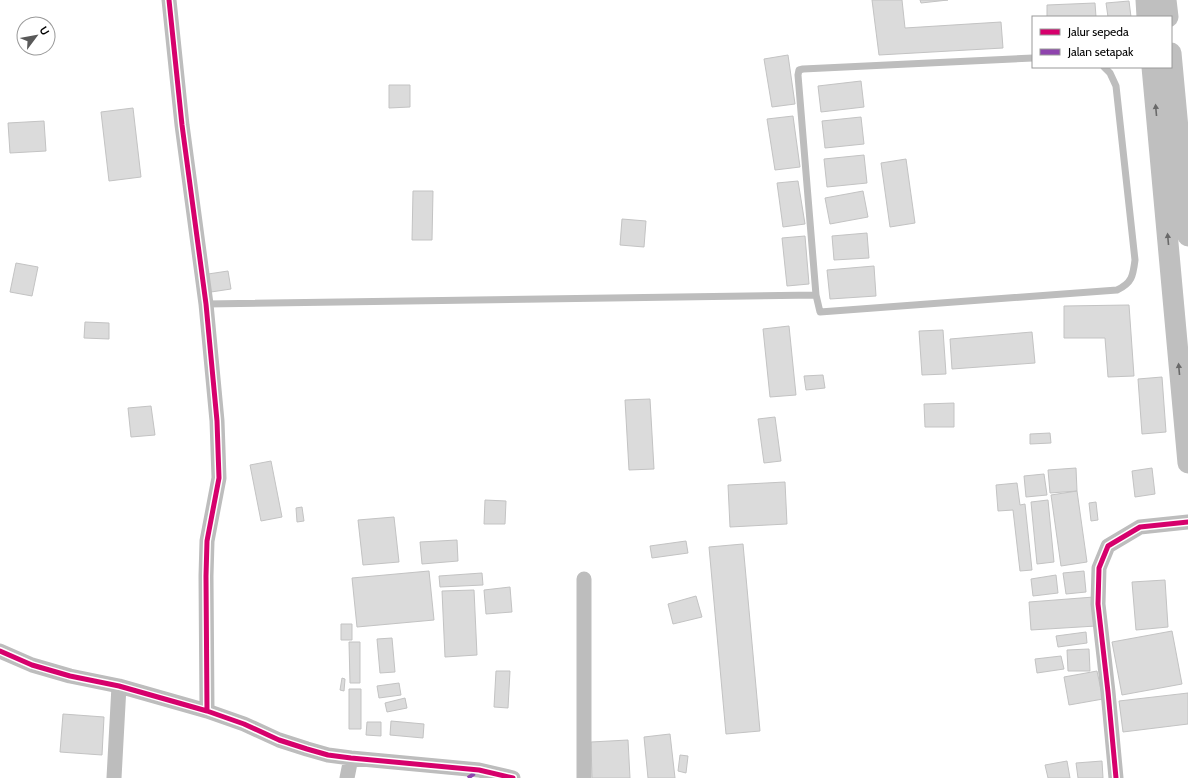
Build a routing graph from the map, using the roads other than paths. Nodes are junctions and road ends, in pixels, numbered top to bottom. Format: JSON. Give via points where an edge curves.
{"nodes":[{"id":1,"x":169,"y":0,"type":"edge"},
{"id":2,"x":1146,"y":0,"type":"edge"},
{"id":3,"x":1166,"y":0,"type":"edge"},
{"id":4,"x":1147,"y":16,"type":"edge"},
{"id":5,"x":1168,"y":16,"type":"edge"},
{"id":6,"x":1032,"y":58,"type":"edge"},
{"id":7,"x":1172,"y":64,"type":"edge"},
{"id":8,"x":1105,"y":68,"type":"edge"},
{"id":9,"x":1152,"y":68,"type":"edge"},
{"id":10,"x":1188,"y":236,"type":"edge"},
{"id":11,"x":816,"y":295,"type":"junction"},
{"id":12,"x":206,"y":304,"type":"junction"},
{"id":13,"x":1188,"y":463,"type":"edge"},
{"id":14,"x":1188,"y":522,"type":"edge"},
{"id":15,"x":584,"y":579,"type":"dead end"},
{"id":16,"x":0,"y":651,"type":"edge"},
{"id":17,"x":119,"y":686,"type":"junction"},
{"id":18,"x":207,"y":711,"type":"junction"},
{"id":19,"x":351,"y":758,"type":"junction"},
{"id":20,"x":114,"y":778,"type":"edge"},
{"id":21,"x":347,"y":778,"type":"edge"},
{"id":22,"x":513,"y":778,"type":"edge"},
{"id":23,"x":584,"y":778,"type":"edge"},
{"id":24,"x":1116,"y":778,"type":"edge"}],
"edges":[{"from":1,"to":12,"type":"street","via":[[182,125]]},
{"from":2,"to":4,"type":"main road"},
{"from":3,"to":5,"type":"main road"},
{"from":6,"to":11,"type":"lane","via":[[799,70]]},
{"from":7,"to":10,"type":"main road"},
{"from":8,"to":11,"type":"lane","via":[[1116,86],[1135,260],[1133,273],[1125,286],[1117,290],[822,313],[818,309]]},
{"from":13,"to":9,"type":"main road","one_way":true},
{"from":11,"to":12,"type":"lane"},
{"from":12,"to":18,"type":"street","via":[[217,421],[219,478],[207,541]]},
{"from":14,"to":24,"type":"street","via":[[1140,527],[1108,546],[1099,568],[1098,604]]},
{"from":15,"to":23,"type":"street"},
{"from":16,"to":17,"type":"street","via":[[32,665]]},
{"from":17,"to":18,"type":"street"},
{"from":17,"to":20,"type":"street"},
{"from":18,"to":19,"type":"street","via":[[279,740]]},
{"from":19,"to":21,"type":"street"},
{"from":19,"to":22,"type":"street","via":[[479,770]]}]}
